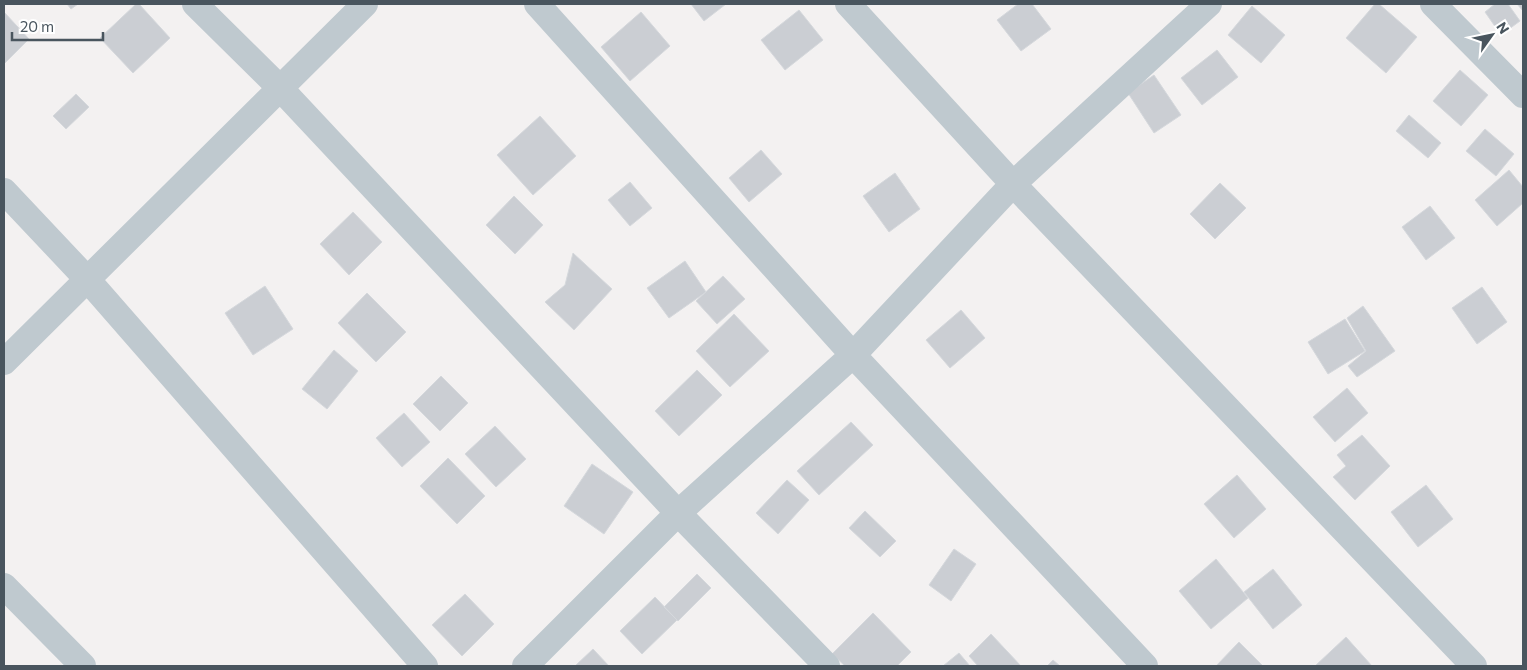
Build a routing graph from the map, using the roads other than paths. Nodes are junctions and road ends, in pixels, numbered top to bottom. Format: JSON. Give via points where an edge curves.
{"nodes":[{"id":1,"x":195,"y":4,"type":"edge"},
{"id":2,"x":365,"y":4,"type":"edge"},
{"id":3,"x":537,"y":4,"type":"edge"},
{"id":4,"x":848,"y":4,"type":"edge"},
{"id":5,"x":1209,"y":4,"type":"edge"},
{"id":6,"x":1433,"y":4,"type":"edge"},
{"id":7,"x":280,"y":88,"type":"junction"},
{"id":8,"x":1523,"y":95,"type":"edge"},
{"id":9,"x":1013,"y":184,"type":"junction"},
{"id":10,"x":4,"y":191,"type":"edge"},
{"id":11,"x":87,"y":279,"type":"junction"},
{"id":12,"x":853,"y":354,"type":"junction"},
{"id":13,"x":4,"y":362,"type":"edge"},
{"id":14,"x":678,"y":513,"type":"junction"},
{"id":15,"x":4,"y":586,"type":"edge"},
{"id":16,"x":83,"y":666,"type":"edge"},
{"id":17,"x":424,"y":666,"type":"edge"},
{"id":18,"x":525,"y":666,"type":"edge"},
{"id":19,"x":827,"y":666,"type":"edge"},
{"id":20,"x":1145,"y":666,"type":"edge"},
{"id":21,"x":1474,"y":666,"type":"edge"}],
"edges":[{"from":1,"to":7,"type":"street"},
{"from":2,"to":7,"type":"street"},
{"from":3,"to":12,"type":"street"},
{"from":4,"to":9,"type":"street"},
{"from":5,"to":9,"type":"street"},
{"from":6,"to":8,"type":"street"},
{"from":7,"to":11,"type":"street"},
{"from":7,"to":14,"type":"street"},
{"from":9,"to":12,"type":"street"},
{"from":9,"to":21,"type":"street"},
{"from":10,"to":11,"type":"street"},
{"from":11,"to":13,"type":"street"},
{"from":11,"to":17,"type":"street"},
{"from":12,"to":14,"type":"street"},
{"from":12,"to":20,"type":"street"},
{"from":14,"to":18,"type":"street"},
{"from":14,"to":19,"type":"street"},
{"from":15,"to":16,"type":"street"}]}
